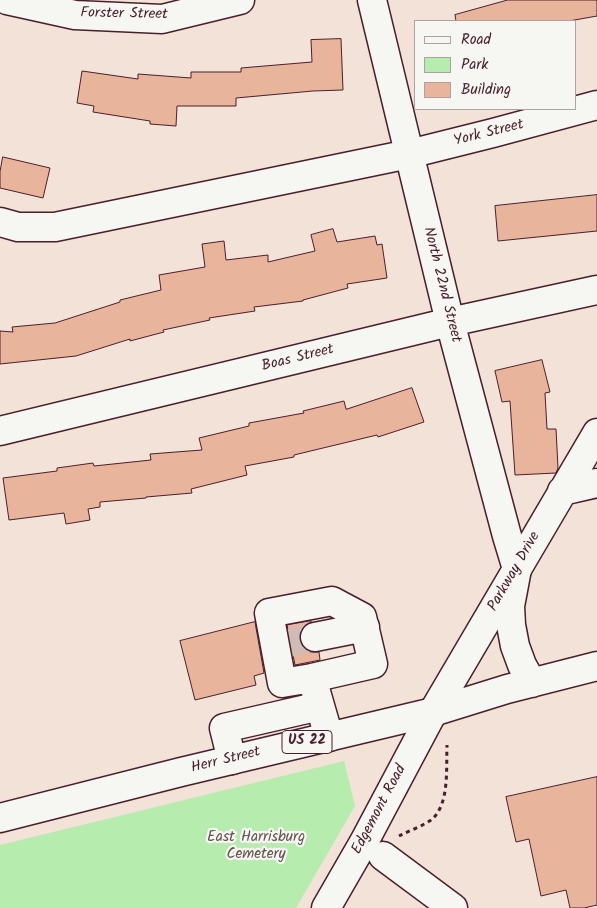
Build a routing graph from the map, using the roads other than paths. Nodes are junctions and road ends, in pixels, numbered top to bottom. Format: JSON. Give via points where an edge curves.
{"nodes":[{"id":1,"x":7,"y":0,"type":"edge"},
{"id":2,"x":240,"y":0,"type":"edge"},
{"id":3,"x":372,"y":0,"type":"edge"},
{"id":4,"x":597,"y":105,"type":"edge"},
{"id":5,"x":409,"y":154,"type":"junction"},
{"id":6,"x":0,"y":222,"type":"edge"},
{"id":7,"x":597,"y":290,"type":"edge"},
{"id":8,"x":450,"y":322,"type":"junction"},
{"id":9,"x":0,"y":431,"type":"edge"},
{"id":10,"x":597,"y":432,"type":"edge"},
{"id":11,"x":597,"y":483,"type":"edge"},
{"id":12,"x":562,"y":491,"type":"junction"},
{"id":13,"x":517,"y":569,"type":"junction"},
{"id":14,"x":364,"y":627,"type":"junction"},
{"id":15,"x":315,"y":637,"type":"tunnel mouth"},
{"id":16,"x":597,"y":666,"type":"edge"},
{"id":17,"x":312,"y":678,"type":"junction"},
{"id":18,"x":532,"y":683,"type":"junction"},
{"id":19,"x":320,"y":706,"type":"junction"},
{"id":20,"x":434,"y":712,"type":"junction"},
{"id":21,"x":329,"y":737,"type":"junction"},
{"id":22,"x":232,"y":760,"type":"junction"},
{"id":23,"x":0,"y":818,"type":"edge"},
{"id":24,"x":389,"y":847,"type":"road end"},
{"id":25,"x":326,"y":908,"type":"edge"},
{"id":26,"x":454,"y":908,"type":"edge"}],
"edges":[{"from":1,"to":2,"type":"street","name":"Forster Street","via":[[75,15],[162,19]]},
{"from":3,"to":5,"type":"street","name":"North 22nd Street"},
{"from":4,"to":5,"type":"street","name":"York Street"},
{"from":5,"to":6,"type":"street","name":"York Street","via":[[55,227]]},
{"from":5,"to":8,"type":"street","name":"North 22nd Street"},
{"from":7,"to":8,"type":"street","name":"Boas Street"},
{"from":8,"to":9,"type":"street","name":"Boas Street"},
{"from":8,"to":13,"type":"street","name":"North 22nd Street"},
{"from":10,"to":12,"type":"street","name":"Parkway Drive"},
{"from":11,"to":12,"type":"street"},
{"from":12,"to":13,"type":"street","name":"Parkway Drive"},
{"from":13,"to":18,"type":"street","via":[[510,606],[511,625],[515,646]]},
{"from":13,"to":20,"type":"street","name":"Parkway Drive"},
{"from":14,"to":15,"type":"street"},
{"from":14,"to":17,"type":"street","via":[[373,664]]},
{"from":14,"to":17,"type":"street","via":[[362,617],[332,601],[269,613],[280,645],[282,683]]},
{"from":16,"to":18,"type":"street","name":"Herr Street","number":"US 22"},
{"from":17,"to":19,"type":"street"},
{"from":18,"to":20,"type":"street","name":"Herr Street","number":"US 22"},
{"from":19,"to":21,"type":"street"},
{"from":19,"to":22,"type":"street","via":[[224,728]]},
{"from":20,"to":21,"type":"street","name":"Herr Street","number":"US 22"},
{"from":20,"to":25,"type":"street","name":"Edgemont Road"},
{"from":21,"to":22,"type":"street","name":"Herr Street","number":"US 22"},
{"from":22,"to":23,"type":"street","name":"Herr Street","number":"US 22"},
{"from":24,"to":26,"type":"street"}]}
